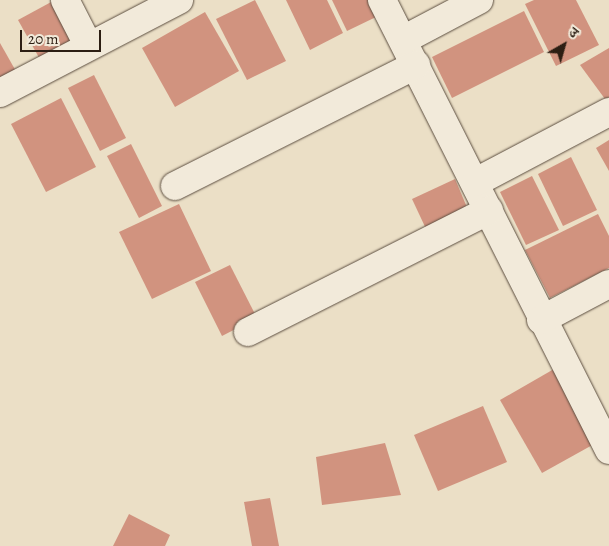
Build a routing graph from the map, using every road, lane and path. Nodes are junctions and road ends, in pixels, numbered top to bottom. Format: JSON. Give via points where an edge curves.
{"nodes":[{"id":1,"x":65,"y":0,"type":"edge"},
{"id":2,"x":179,"y":0,"type":"edge"},
{"id":3,"x":382,"y":0,"type":"edge"},
{"id":4,"x":479,"y":0,"type":"edge"},
{"id":5,"x":403,"y":40,"type":"junction"},
{"id":6,"x":88,"y":45,"type":"junction"},
{"id":7,"x":416,"y":65,"type":"junction"},
{"id":8,"x":0,"y":92,"type":"edge"},
{"id":9,"x":609,"y":112,"type":"edge"},
{"id":10,"x":476,"y":182,"type":"junction"},
{"id":11,"x":175,"y":186,"type":"dead end"},
{"id":12,"x":489,"y":210,"type":"junction"},
{"id":13,"x":609,"y":284,"type":"edge"},
{"id":14,"x":541,"y":320,"type":"junction"},
{"id":15,"x":248,"y":332,"type":"dead end"},
{"id":16,"x":608,"y":442,"type":"edge"}],
"edges":[{"from":1,"to":6,"type":"street"},
{"from":2,"to":6,"type":"street"},
{"from":3,"to":5,"type":"street"},
{"from":4,"to":5,"type":"street"},
{"from":5,"to":7,"type":"street"},
{"from":6,"to":8,"type":"street"},
{"from":7,"to":10,"type":"street"},
{"from":7,"to":11,"type":"street"},
{"from":9,"to":10,"type":"street"},
{"from":10,"to":12,"type":"street"},
{"from":12,"to":14,"type":"street"},
{"from":12,"to":15,"type":"street"},
{"from":13,"to":14,"type":"street"},
{"from":14,"to":16,"type":"street"}]}
